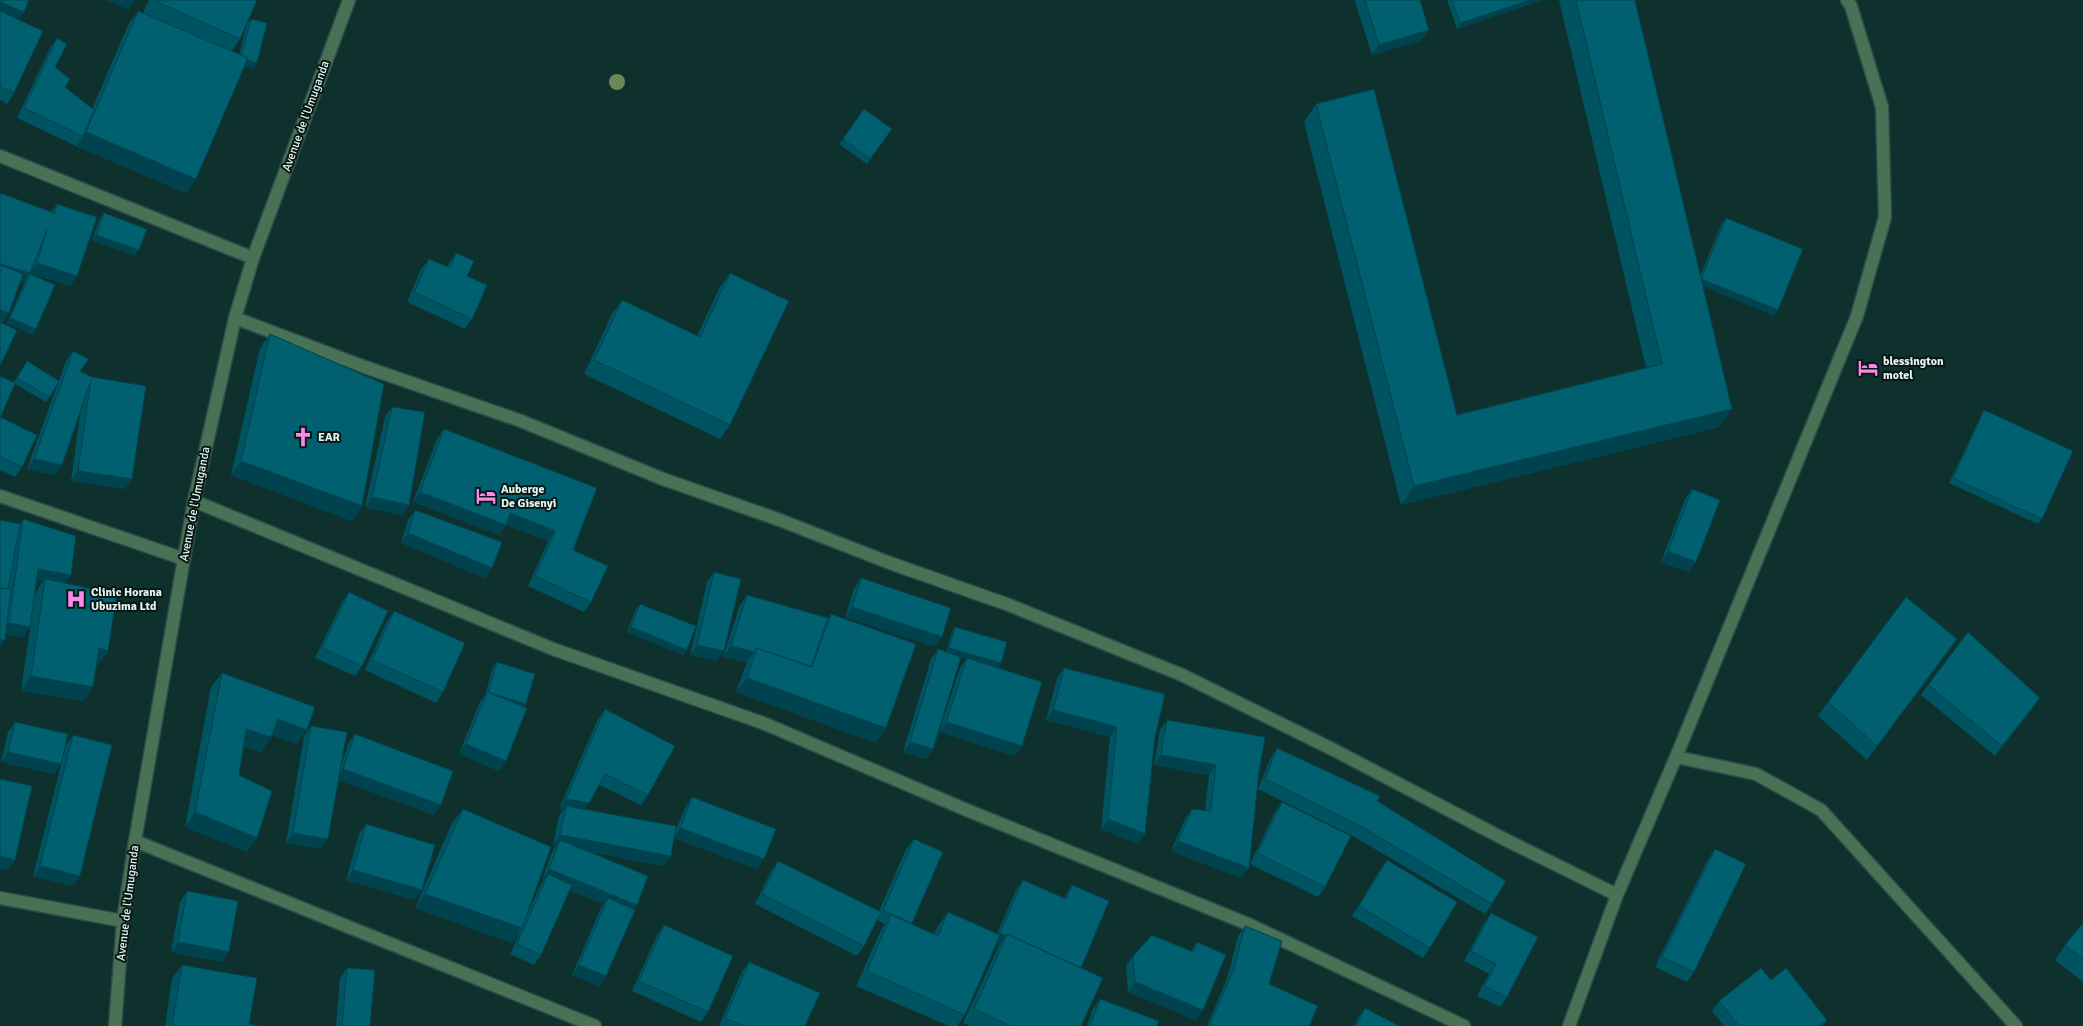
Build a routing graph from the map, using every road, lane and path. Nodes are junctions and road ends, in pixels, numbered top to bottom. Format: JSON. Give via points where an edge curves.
{"nodes":[{"id":1,"x":349,"y":0,"type":"edge"},
{"id":2,"x":1847,"y":0,"type":"edge"},
{"id":3,"x":0,"y":156,"type":"edge"},
{"id":4,"x":253,"y":258,"type":"junction"},
{"id":5,"x":235,"y":318,"type":"junction"},
{"id":6,"x":0,"y":496,"type":"edge"},
{"id":7,"x":194,"y":500,"type":"junction"},
{"id":8,"x":184,"y":559,"type":"junction"},
{"id":9,"x":1676,"y":757,"type":"junction"},
{"id":10,"x":135,"y":841,"type":"junction"},
{"id":11,"x":1617,"y":895,"type":"junction"},
{"id":12,"x":0,"y":898,"type":"edge"},
{"id":13,"x":124,"y":921,"type":"junction"},
{"id":14,"x":1571,"y":1025,"type":"edge"},
{"id":15,"x":115,"y":1026,"type":"edge"},
{"id":16,"x":595,"y":1026,"type":"edge"},
{"id":17,"x":1464,"y":1026,"type":"edge"},
{"id":18,"x":2016,"y":1026,"type":"edge"}],
"edges":[{"from":1,"to":4,"type":"street","name":"Avenue de l'Umuganda"},
{"from":2,"to":9,"type":"street","via":[[1852,6],[1882,107],[1885,217],[1857,316]]},
{"from":3,"to":4,"type":"street"},
{"from":4,"to":5,"type":"street","name":"Avenue de l'Umuganda"},
{"from":5,"to":7,"type":"street","name":"Avenue de l'Umuganda"},
{"from":5,"to":11,"type":"street","via":[[1009,605],[1182,675]]},
{"from":6,"to":8,"type":"street"},
{"from":7,"to":8,"type":"street","name":"Avenue de l'Umuganda"},
{"from":7,"to":17,"type":"street","via":[[553,649],[763,723],[1248,924]]},
{"from":8,"to":10,"type":"street","name":"Avenue de l'Umuganda"},
{"from":9,"to":11,"type":"street"},
{"from":9,"to":18,"type":"street","via":[[1756,774],[1821,810]]},
{"from":10,"to":13,"type":"street","name":"Avenue de l'Umuganda"},
{"from":10,"to":16,"type":"street"},
{"from":11,"to":14,"type":"street"},
{"from":12,"to":13,"type":"street"},
{"from":13,"to":15,"type":"street","name":"Avenue de l'Umuganda"}]}
